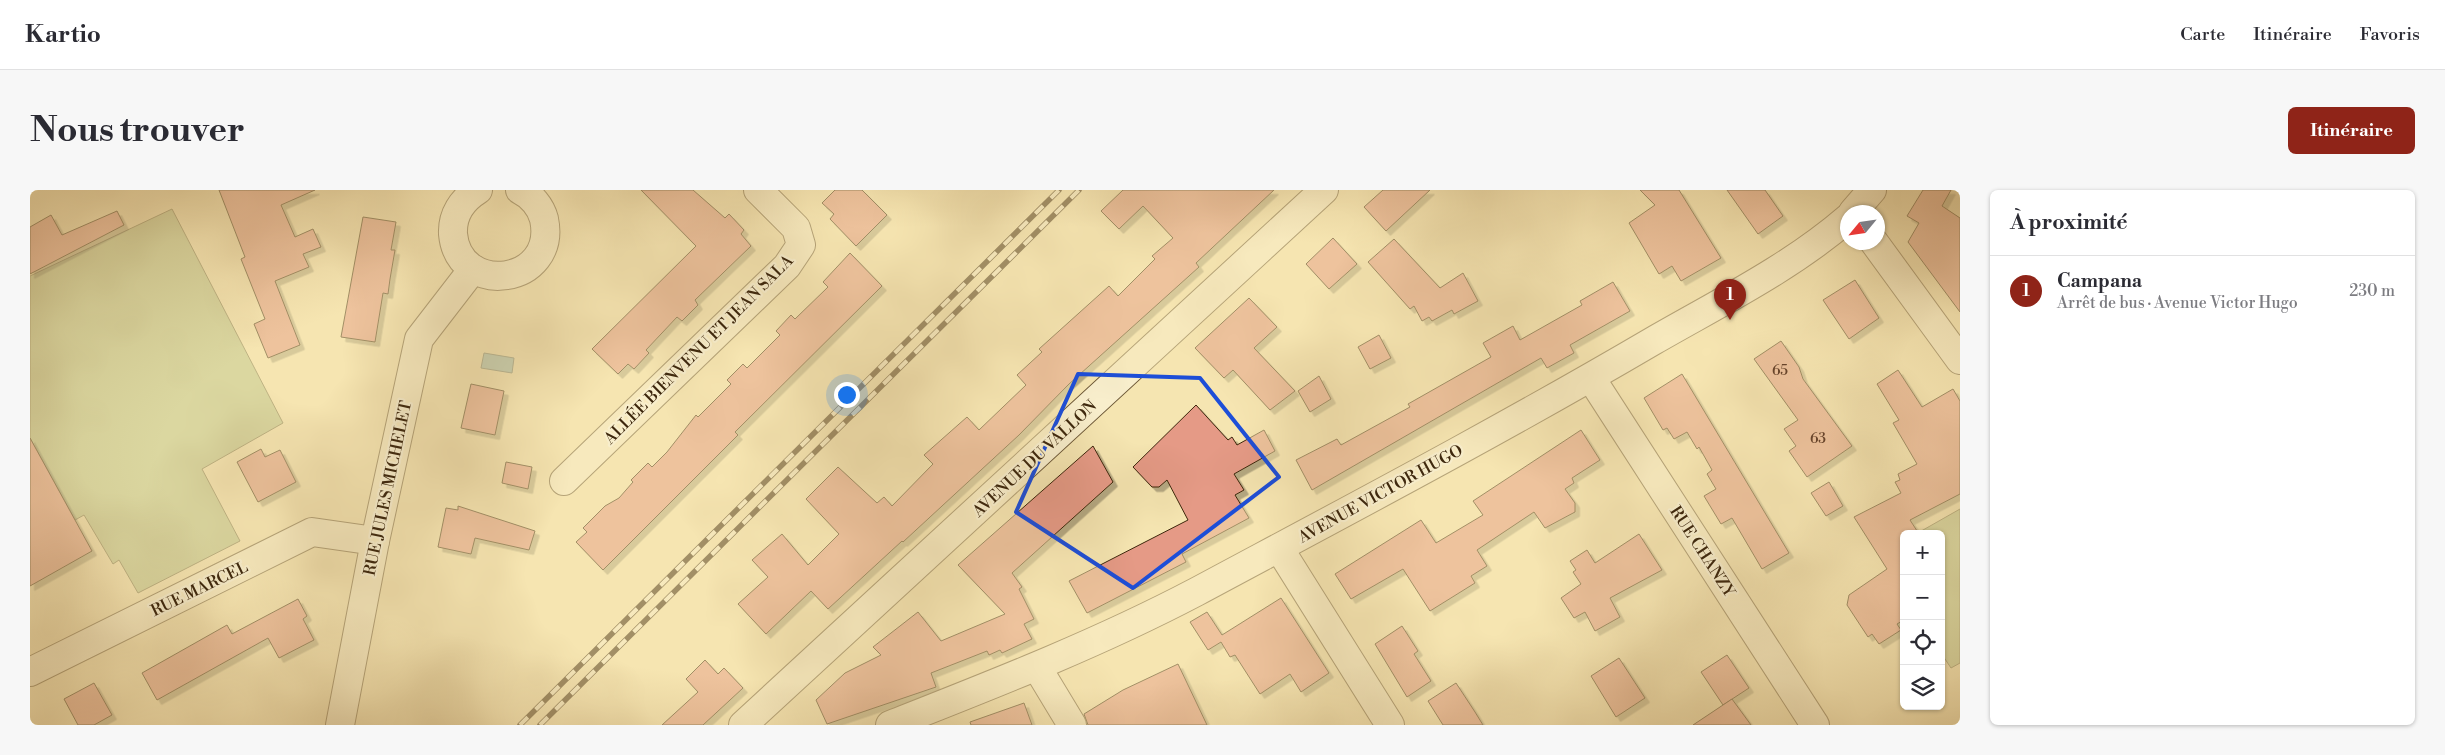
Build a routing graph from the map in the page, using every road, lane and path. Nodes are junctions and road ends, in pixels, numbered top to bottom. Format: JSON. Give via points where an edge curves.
{"nodes":[{"id":1,"x":758,"y":190,"type":"edge"},
{"id":2,"x":1324,"y":190,"type":"edge"},
{"id":3,"x":1872,"y":190,"type":"edge"},
{"id":4,"x":470,"y":192,"type":"edge"},
{"id":5,"x":537,"y":194,"type":"edge"},
{"id":6,"x":1859,"y":205,"type":"edge"},
{"id":7,"x":1840,"y":225,"type":"edge"},
{"id":8,"x":1880,"y":250,"type":"edge"},
{"id":9,"x":473,"y":269,"type":"junction"},
{"id":10,"x":1960,"y":360,"type":"edge"},
{"id":11,"x":1591,"y":378,"type":"junction"},
{"id":12,"x":564,"y":481,"type":"dead end"},
{"id":13,"x":375,"y":542,"type":"junction"},
{"id":14,"x":1279,"y":548,"type":"junction"},
{"id":15,"x":1039,"y":666,"type":"junction"},
{"id":16,"x":30,"y":672,"type":"edge"},
{"id":17,"x":340,"y":725,"type":"edge"},
{"id":18,"x":743,"y":725,"type":"edge"},
{"id":19,"x":890,"y":725,"type":"edge"},
{"id":20,"x":1072,"y":725,"type":"edge"},
{"id":21,"x":1390,"y":725,"type":"edge"},
{"id":22,"x":1815,"y":725,"type":"edge"}],
"edges":[{"from":1,"to":12,"type":"street","name":"ALLÉE BIENVENU ET JEAN SALA","via":[[796,228],[801,245],[787,266]]},
{"from":2,"to":18,"type":"street","name":"AVENUE DU VALLON"},
{"from":3,"to":6,"type":"street"},
{"from":4,"to":9,"type":"street","via":[[456,213],[453,234],[459,254]]},
{"from":5,"to":9,"type":"street","via":[[545,234],[533,262],[523,271],[498,277]]},
{"from":7,"to":11,"type":"street","name":"AVENUE VICTOR HUGO","via":[[1774,271]]},
{"from":8,"to":10,"type":"street"},
{"from":9,"to":13,"type":"street","name":"RUE JULES MICHELET","via":[[419,340]]},
{"from":11,"to":14,"type":"street","name":"AVENUE VICTOR HUGO"},
{"from":11,"to":22,"type":"street","name":"RUE CHANZY"},
{"from":13,"to":16,"type":"street","name":"RUE MARCEL","via":[[312,532]]},
{"from":13,"to":17,"type":"street","name":"RUE JULES MICHELET"},
{"from":14,"to":15,"type":"street","name":"AVENUE VICTOR HUGO","via":[[1131,626]]},
{"from":14,"to":21,"type":"street"},
{"from":15,"to":19,"type":"street","name":"AVENUE VICTOR HUGO"},
{"from":15,"to":20,"type":"street"}]}
